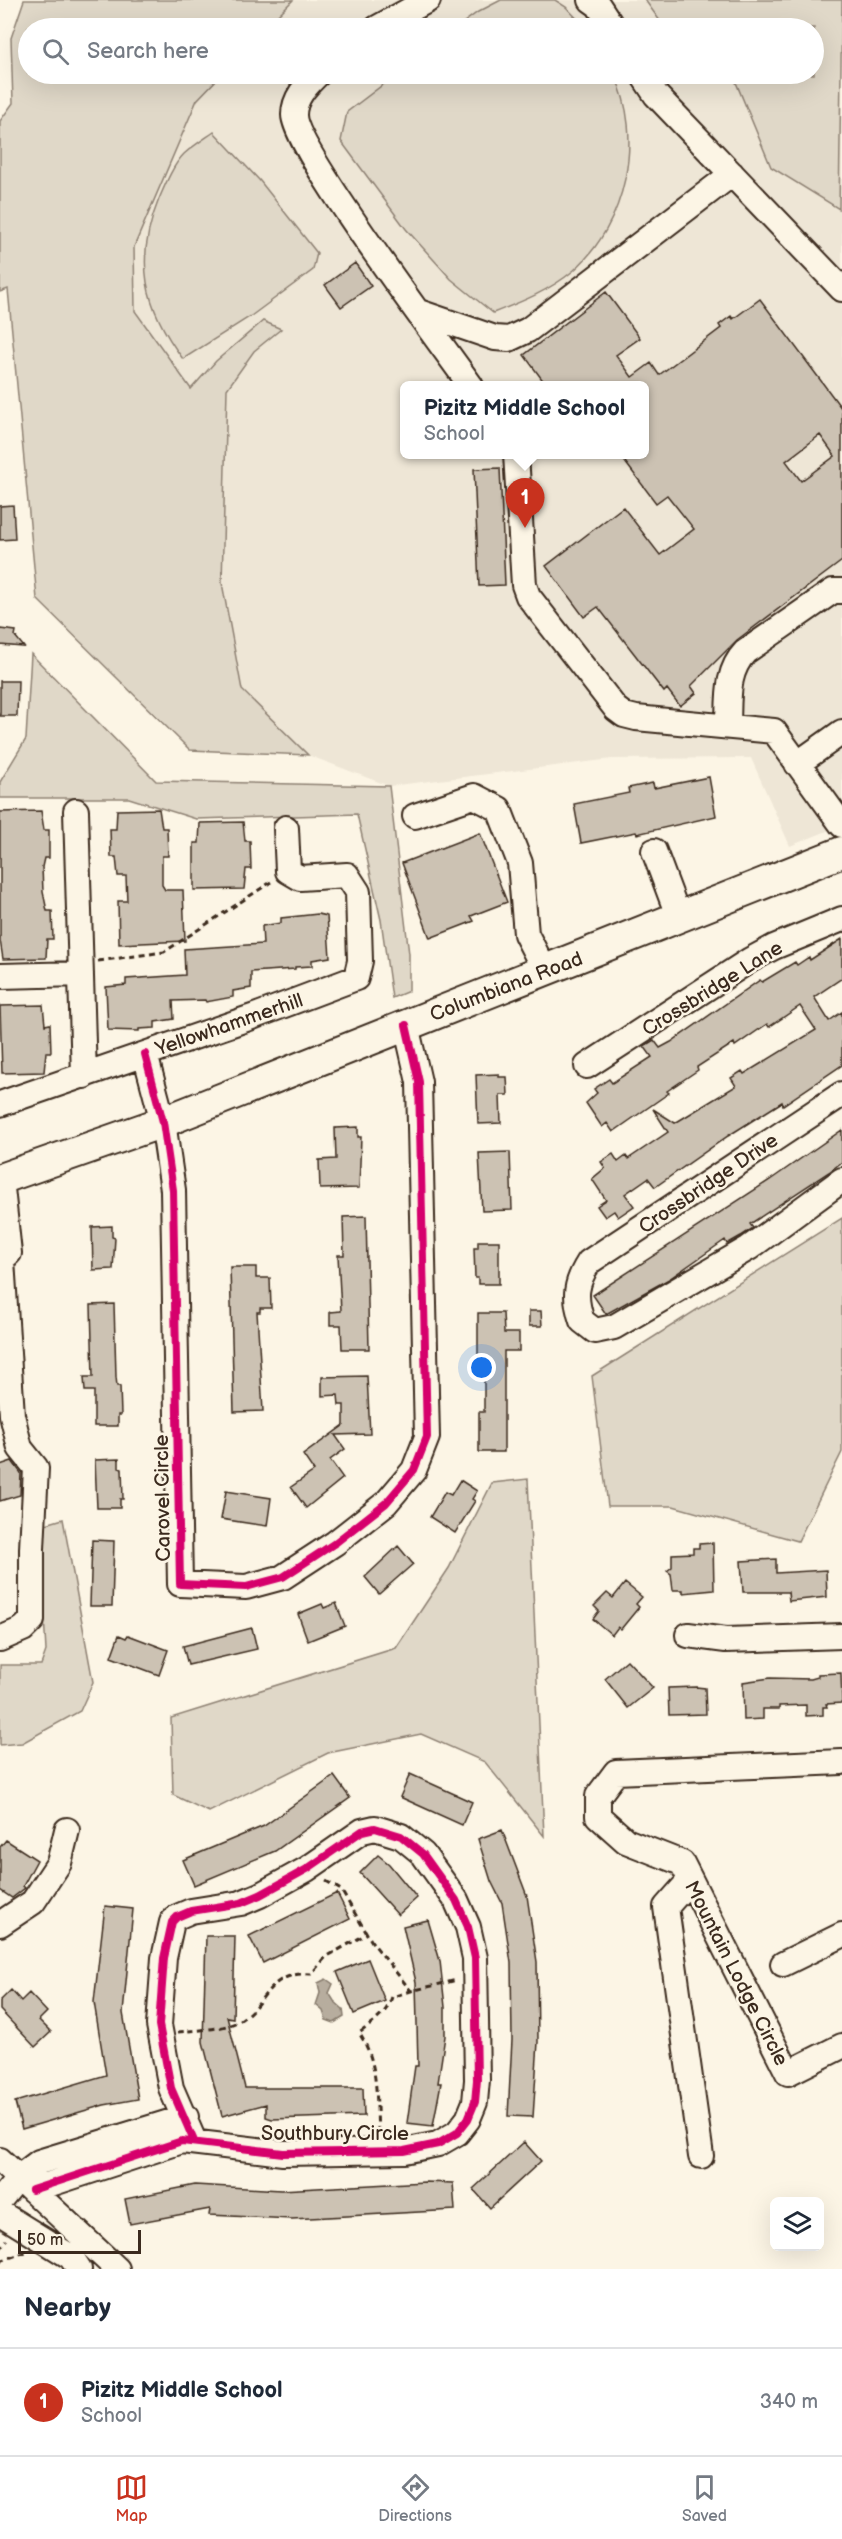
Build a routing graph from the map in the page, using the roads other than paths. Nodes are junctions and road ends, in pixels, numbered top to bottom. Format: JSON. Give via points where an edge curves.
{"nodes":[{"id":1,"x":428,"y":0,"type":"edge"},
{"id":2,"x":591,"y":0,"type":"edge"},
{"id":3,"x":395,"y":18,"type":"edge"},
{"id":4,"x":606,"y":18,"type":"edge"},
{"id":5,"x":308,"y":84,"type":"edge"},
{"id":6,"x":649,"y":84,"type":"edge"},
{"id":7,"x":732,"y":174,"type":"junction"},
{"id":8,"x":842,"y":289,"type":"edge"},
{"id":9,"x":419,"y":312,"type":"junction"},
{"id":10,"x":467,"y":381,"type":"edge"},
{"id":11,"x":516,"y":459,"type":"edge"},
{"id":12,"x":842,"y":591,"type":"edge"},
{"id":13,"x":728,"y":725,"type":"junction"},
{"id":14,"x":842,"y":732,"type":"edge"},
{"id":15,"x":797,"y":764,"type":"junction"},
{"id":16,"x":76,"y":811,"type":"dead end"},
{"id":17,"x":415,"y":816,"type":"dead end"},
{"id":18,"x":842,"y":825,"type":"edge"},
{"id":19,"x":286,"y":828,"type":"dead end"},
{"id":20,"x":654,"y":850,"type":"dead end"},
{"id":21,"x":842,"y":852,"type":"edge"},
{"id":22,"x":679,"y":918,"type":"junction"},
{"id":23,"x":842,"y":919,"type":"edge"},
{"id":24,"x":80,"y":968,"type":"junction"},
{"id":25,"x":545,"y":971,"type":"junction"},
{"id":26,"x":0,"y":976,"type":"edge"},
{"id":27,"x":406,"y":1025,"type":"junction"},
{"id":28,"x":145,"y":1054,"type":"junction"},
{"id":29,"x":587,"y":1066,"type":"dead end"},
{"id":30,"x":84,"y":1076,"type":"junction"},
{"id":31,"x":842,"y":1094,"type":"edge"},
{"id":32,"x":0,"y":1104,"type":"edge"},
{"id":33,"x":163,"y":1122,"type":"junction"},
{"id":34,"x":1,"y":1179,"type":"edge"},
{"id":35,"x":842,"y":1180,"type":"edge"},
{"id":36,"x":1,"y":1260,"type":"edge"},
{"id":37,"x":688,"y":1635,"type":"dead end"},
{"id":38,"x":842,"y":1636,"type":"edge"},
{"id":39,"x":0,"y":1639,"type":"edge"},
{"id":40,"x":842,"y":1762,"type":"edge"},
{"id":41,"x":67,"y":1830,"type":"dead end"},
{"id":42,"x":690,"y":1880,"type":"junction"},
{"id":43,"x":5,"y":1913,"type":"edge"},
{"id":44,"x":842,"y":1935,"type":"edge"},
{"id":45,"x":783,"y":1964,"type":"dead end"},
{"id":46,"x":842,"y":2046,"type":"edge"},
{"id":47,"x":173,"y":2129,"type":"junction"},
{"id":48,"x":701,"y":2156,"type":"dead end"},
{"id":49,"x":0,"y":2160,"type":"edge"},
{"id":50,"x":25,"y":2184,"type":"junction"},
{"id":51,"x":0,"y":2200,"type":"edge"},
{"id":52,"x":0,"y":2212,"type":"edge"},
{"id":53,"x":79,"y":2269,"type":"edge"},
{"id":54,"x":117,"y":2269,"type":"edge"}],
"edges":[{"from":1,"to":3,"type":"street"},
{"from":2,"to":4,"type":"street"},
{"from":5,"to":9,"type":"street","via":[[301,91],[294,115],[296,126],[314,162]]},
{"from":6,"to":7,"type":"street"},
{"from":7,"to":8,"type":"street"},
{"from":7,"to":9,"type":"street","via":[[528,330],[509,339],[495,338]]},
{"from":9,"to":10,"type":"street"},
{"from":11,"to":13,"type":"street","via":[[524,585],[528,596],[616,709],[636,718]]},
{"from":12,"to":13,"type":"street","via":[[833,591],[735,663],[729,681]]},
{"from":13,"to":15,"type":"street","via":[[774,731]]},
{"from":14,"to":15,"type":"street"},
{"from":15,"to":18,"type":"street"},
{"from":16,"to":24,"type":"street"},
{"from":17,"to":25,"type":"street","via":[[474,796],[499,809],[520,863],[526,934]]},
{"from":19,"to":28,"type":"street","name":"Yellowhammerhill","via":[[288,871],[300,878],[347,875],[358,892],[360,961],[356,978]]},
{"from":20,"to":22,"type":"street"},
{"from":21,"to":22,"type":"main road","name":"Columbiana Road"},
{"from":22,"to":25,"type":"main road","name":"Columbiana Road"},
{"from":23,"to":29,"type":"street","name":"Crossbridge Lane","via":[[758,956]]},
{"from":24,"to":26,"type":"street"},
{"from":24,"to":30,"type":"street"},
{"from":25,"to":27,"type":"main road","name":"Columbiana Road"},
{"from":27,"to":33,"type":"main road","name":"Columbiana Road"},
{"from":27,"to":33,"type":"street","name":"Carovel Circle","via":[[419,1082],[427,1437],[414,1470],[386,1503],[284,1577],[246,1587],[180,1584],[173,1190]]},
{"from":28,"to":30,"type":"street","name":"Yellowhammerhill"},
{"from":28,"to":33,"type":"street"},
{"from":30,"to":32,"type":"street","name":"Yellowhammerhill"},
{"from":31,"to":35,"type":"street","name":"Crossbridge Drive","via":[[589,1262],[579,1278],[577,1296],[582,1321],[595,1331],[607,1330],[748,1248]]},
{"from":33,"to":34,"type":"main road","name":"Columbiana Road"},
{"from":34,"to":36,"type":"street","via":[[9,1238],[9,1253]]},
{"from":36,"to":39,"type":"street","via":[[12,1415],[20,1448],[36,1468],[32,1620],[23,1629]]},
{"from":37,"to":38,"type":"street","via":[[726,1641]]},
{"from":40,"to":42,"type":"street","name":"Mountain Lodge Circle","via":[[616,1772],[598,1796],[598,1816],[626,1841],[682,1863]]},
{"from":41,"to":43,"type":"street","via":[[58,1863],[33,1902]]},
{"from":42,"to":46,"type":"street","name":"Mountain Lodge Circle","via":[[788,2073]]},
{"from":42,"to":48,"type":"street","via":[[666,1907]]},
{"from":44,"to":45,"type":"street"},
{"from":47,"to":47,"type":"street","name":"Southbury Circle","via":[[194,2141],[283,2153],[404,2151],[438,2144],[457,2133],[475,2102],[477,1975],[468,1927],[456,1900],[423,1854],[401,1836],[375,1828],[362,1831],[307,1869],[241,1903],[177,1917],[168,1934],[160,1994],[160,2035],[171,2088]]},
{"from":47,"to":50,"type":"street","name":"Southbury Circle"},
{"from":49,"to":50,"type":"street"},
{"from":50,"to":51,"type":"street"},
{"from":50,"to":54,"type":"street"},
{"from":52,"to":53,"type":"street","via":[[71,2257]]}]}
